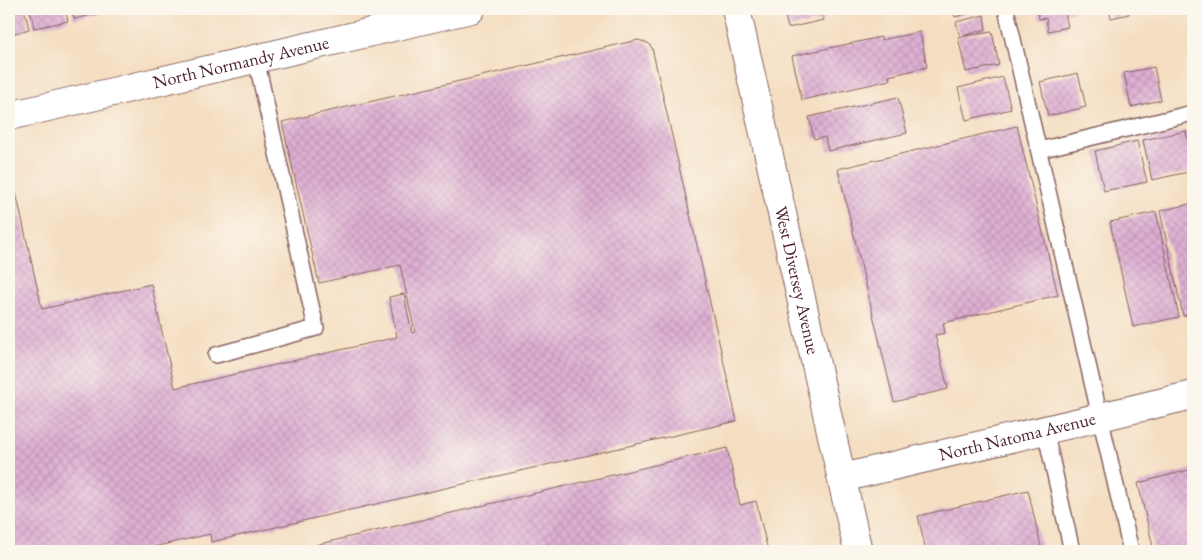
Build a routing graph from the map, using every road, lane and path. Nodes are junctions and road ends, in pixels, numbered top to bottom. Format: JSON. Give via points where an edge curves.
{"nodes":[{"id":1,"x":471,"y":9,"type":"edge"},
{"id":2,"x":736,"y":9,"type":"edge"},
{"id":3,"x":1006,"y":9,"type":"edge"},
{"id":4,"x":256,"y":58,"type":"junction"},
{"id":5,"x":1193,"y":114,"type":"edge"},
{"id":6,"x":9,"y":116,"type":"edge"},
{"id":7,"x":1039,"y":150,"type":"junction"},
{"id":8,"x":216,"y":355,"type":"dead end"},
{"id":9,"x":1193,"y":395,"type":"edge"},
{"id":10,"x":1100,"y":417,"type":"junction"},
{"id":11,"x":1045,"y":430,"type":"junction"},
{"id":12,"x":842,"y":478,"type":"junction"},
{"id":13,"x":858,"y":551,"type":"edge"},
{"id":14,"x":1072,"y":551,"type":"edge"},
{"id":15,"x":1131,"y":551,"type":"edge"}],
"edges":[{"from":1,"to":4,"type":"street","name":"North Normandy Avenue"},
{"from":2,"to":12,"type":"street","name":"West Diversey Avenue"},
{"from":3,"to":7,"type":"lane"},
{"from":4,"to":6,"type":"street","name":"North Normandy Avenue"},
{"from":4,"to":8,"type":"lane","via":[[316,328]]},
{"from":5,"to":7,"type":"lane"},
{"from":7,"to":10,"type":"lane"},
{"from":9,"to":10,"type":"street","name":"North Natoma Avenue"},
{"from":10,"to":11,"type":"street","name":"North Natoma Avenue"},
{"from":10,"to":15,"type":"lane"},
{"from":11,"to":12,"type":"street","name":"North Natoma Avenue"},
{"from":11,"to":14,"type":"lane"},
{"from":12,"to":13,"type":"street","name":"West Diversey Avenue"}]}
